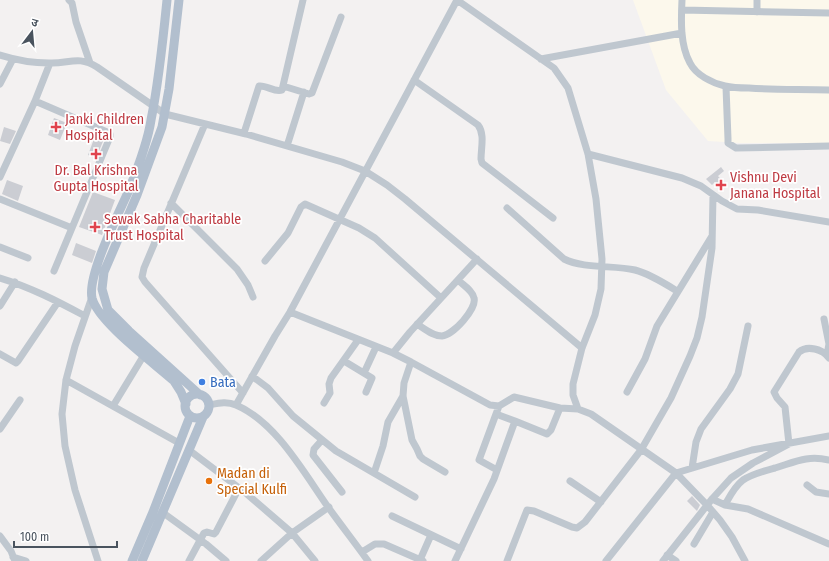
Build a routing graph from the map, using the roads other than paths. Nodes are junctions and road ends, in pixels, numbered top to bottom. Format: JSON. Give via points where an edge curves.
{"nodes":[{"id":1,"x":68,"y":0,"type":"edge"},
{"id":2,"x":167,"y":0,"type":"edge"},
{"id":3,"x":179,"y":0,"type":"edge"},
{"id":4,"x":303,"y":0,"type":"edge"},
{"id":5,"x":682,"y":0,"type":"edge"},
{"id":6,"x":757,"y":0,"type":"edge"},
{"id":7,"x":682,"y":10,"type":"junction"},
{"id":8,"x":757,"y":12,"type":"junction"},
{"id":9,"x":829,"y":13,"type":"edge"},
{"id":10,"x":340,"y":17,"type":"dead end"},
{"id":11,"x":682,"y":33,"type":"junction"},
{"id":12,"x":0,"y":55,"type":"edge"},
{"id":13,"x":13,"y":59,"type":"junction"},
{"id":14,"x":541,"y":59,"type":"junction"},
{"id":15,"x":50,"y":63,"type":"junction"},
{"id":16,"x":90,"y":63,"type":"junction"},
{"id":17,"x":414,"y":80,"type":"junction"},
{"id":18,"x":0,"y":84,"type":"edge"},
{"id":19,"x":283,"y":86,"type":"junction"},
{"id":20,"x":726,"y":87,"type":"junction"},
{"id":21,"x":829,"y":90,"type":"edge"},
{"id":22,"x":304,"y":92,"type":"junction"},
{"id":23,"x":35,"y":101,"type":"junction"},
{"id":24,"x":153,"y":106,"type":"junction"},
{"id":25,"x":165,"y":114,"type":"junction"},
{"id":26,"x":205,"y":124,"type":"junction"},
{"id":27,"x":244,"y":133,"type":"junction"},
{"id":28,"x":288,"y":146,"type":"junction"},
{"id":29,"x":829,"y":146,"type":"edge"},
{"id":30,"x":588,"y":154,"type":"junction"},
{"id":31,"x":365,"y":171,"type":"junction"},
{"id":32,"x":0,"y":177,"type":"edge"},
{"id":33,"x":713,"y":195,"type":"junction"},
{"id":34,"x":0,"y":199,"type":"edge"},
{"id":35,"x":171,"y":203,"type":"junction"},
{"id":36,"x":507,"y":208,"type":"dead end"},
{"id":37,"x":553,"y":218,"type":"dead end"},
{"id":38,"x":341,"y":219,"type":"junction"},
{"id":39,"x":829,"y":222,"type":"edge"},
{"id":40,"x":72,"y":228,"type":"junction"},
{"id":41,"x":713,"y":234,"type":"junction"},
{"id":42,"x":0,"y":247,"type":"edge"},
{"id":43,"x":28,"y":258,"type":"dead end"},
{"id":44,"x":477,"y":259,"type":"junction"},
{"id":45,"x":265,"y":261,"type":"dead end"},
{"id":46,"x":602,"y":267,"type":"junction"},
{"id":47,"x":54,"y":271,"type":"dead end"},
{"id":48,"x":0,"y":278,"type":"edge"},
{"id":49,"x":458,"y":280,"type":"junction"},
{"id":50,"x":15,"y":282,"type":"junction"},
{"id":51,"x":677,"y":291,"type":"junction"},
{"id":52,"x":92,"y":297,"type":"junction"},
{"id":53,"x":253,"y":297,"type":"dead end"},
{"id":54,"x":441,"y":298,"type":"junction"},
{"id":55,"x":58,"y":302,"type":"junction"},
{"id":56,"x":0,"y":306,"type":"edge"},
{"id":57,"x":290,"y":312,"type":"junction"},
{"id":58,"x":85,"y":316,"type":"junction"},
{"id":59,"x":824,"y":319,"type":"dead end"},
{"id":60,"x":417,"y":324,"type":"junction"},
{"id":61,"x":748,"y":326,"type":"dead end"},
{"id":62,"x":358,"y":340,"type":"junction"},
{"id":63,"x":376,"y":347,"type":"junction"},
{"id":64,"x":582,"y":348,"type":"junction"},
{"id":65,"x":393,"y":353,"type":"junction"},
{"id":66,"x":0,"y":354,"type":"edge"},
{"id":67,"x":144,"y":355,"type":"junction"},
{"id":68,"x":828,"y":357,"type":"edge"},
{"id":69,"x":344,"y":361,"type":"junction"},
{"id":70,"x":411,"y":362,"type":"junction"},
{"id":71,"x":364,"y":373,"type":"junction"},
{"id":72,"x":252,"y":376,"type":"junction"},
{"id":73,"x":66,"y":380,"type":"junction"},
{"id":74,"x":366,"y":392,"type":"dead end"},
{"id":75,"x":627,"y":392,"type":"dead end"},
{"id":76,"x":243,"y":393,"type":"junction"},
{"id":77,"x":200,"y":395,"type":"junction"},
{"id":78,"x":403,"y":396,"type":"junction"},
{"id":79,"x":20,"y":400,"type":"dead end"},
{"id":80,"x":324,"y":403,"type":"dead end"},
{"id":81,"x":186,"y":404,"type":"junction"},
{"id":82,"x":209,"y":405,"type":"junction"},
{"id":83,"x":236,"y":405,"type":"junction"},
{"id":84,"x":113,"y":406,"type":"junction"},
{"id":85,"x":499,"y":406,"type":"junction"},
{"id":86,"x":560,"y":408,"type":"junction"},
{"id":87,"x":578,"y":409,"type":"junction"},
{"id":88,"x":496,"y":414,"type":"junction"},
{"id":89,"x":190,"y":416,"type":"junction"},
{"id":90,"x":203,"y":417,"type":"junction"},
{"id":91,"x":515,"y":421,"type":"junction"},
{"id":92,"x":0,"y":429,"type":"edge"},
{"id":93,"x":829,"y":436,"type":"edge"},
{"id":94,"x":322,"y":440,"type":"junction"},
{"id":95,"x":179,"y":444,"type":"junction"},
{"id":96,"x":789,"y":444,"type":"junction"},
{"id":97,"x":189,"y":450,"type":"junction"},
{"id":98,"x":641,"y":450,"type":"junction"},
{"id":99,"x":752,"y":450,"type":"junction"},
{"id":100,"x":758,"y":460,"type":"junction"},
{"id":101,"x":829,"y":460,"type":"edge"},
{"id":102,"x":692,"y":468,"type":"junction"},
{"id":103,"x":497,"y":470,"type":"junction"},
{"id":104,"x":445,"y":472,"type":"dead end"},
{"id":105,"x":374,"y":473,"type":"junction"},
{"id":106,"x":676,"y":473,"type":"junction"},
{"id":107,"x":570,"y":481,"type":"dead end"},
{"id":108,"x":807,"y":485,"type":"dead end"},
{"id":109,"x":240,"y":488,"type":"junction"},
{"id":110,"x":342,"y":492,"type":"dead end"},
{"id":111,"x":829,"y":494,"type":"edge"},
{"id":112,"x":415,"y":496,"type":"dead end"},
{"id":113,"x":601,"y":502,"type":"junction"},
{"id":114,"x":710,"y":502,"type":"junction"},
{"id":115,"x":725,"y":505,"type":"junction"},
{"id":116,"x":328,"y":508,"type":"junction"},
{"id":117,"x":162,"y":512,"type":"junction"},
{"id":118,"x":713,"y":512,"type":"junction"},
{"id":119,"x":392,"y":516,"type":"dead end"},
{"id":120,"x":292,"y":533,"type":"junction"},
{"id":121,"x":431,"y":535,"type":"junction"},
{"id":122,"x":0,"y":536,"type":"edge"},
{"id":123,"x":200,"y":539,"type":"junction"},
{"id":124,"x":694,"y":544,"type":"dead end"},
{"id":125,"x":829,"y":544,"type":"edge"},
{"id":126,"x":461,"y":549,"type":"junction"},
{"id":127,"x":362,"y":552,"type":"junction"},
{"id":128,"x":665,"y":558,"type":"edge"},
{"id":129,"x":14,"y":559,"type":"edge"},
{"id":130,"x":422,"y":560,"type":"edge"},
{"id":131,"x":26,"y":561,"type":"edge"},
{"id":132,"x":98,"y":561,"type":"edge"},
{"id":133,"x":132,"y":561,"type":"edge"},
{"id":134,"x":142,"y":561,"type":"edge"},
{"id":135,"x":189,"y":561,"type":"edge"},
{"id":136,"x":226,"y":561,"type":"edge"},
{"id":137,"x":260,"y":561,"type":"edge"},
{"id":138,"x":315,"y":561,"type":"edge"},
{"id":139,"x":368,"y":561,"type":"edge"},
{"id":140,"x":455,"y":561,"type":"edge"},
{"id":141,"x":507,"y":561,"type":"edge"},
{"id":142,"x":606,"y":561,"type":"edge"},
{"id":143,"x":676,"y":561,"type":"edge"},
{"id":144,"x":745,"y":561,"type":"edge"}],
"edges":[{"from":1,"to":16,"type":"street","via":[[72,3]]},
{"from":2,"to":24,"type":"main road","via":[[159,77]]},
{"from":3,"to":25,"type":"main road"},
{"from":4,"to":19,"type":"street"},
{"from":5,"to":7,"type":"street"},
{"from":6,"to":8,"type":"street"},
{"from":7,"to":8,"type":"street"},
{"from":7,"to":11,"type":"street"},
{"from":8,"to":9,"type":"street"},
{"from":10,"to":22,"type":"street","via":[[314,92]]},
{"from":11,"to":14,"type":"street"},
{"from":11,"to":20,"type":"street","via":[[690,63],[698,74]]},
{"from":12,"to":13,"type":"street"},
{"from":13,"to":15,"type":"street"},
{"from":13,"to":18,"type":"street"},
{"from":14,"to":17,"type":"street","via":[[457,0]]},
{"from":14,"to":30,"type":"street","via":[[554,68],[568,88]]},
{"from":15,"to":16,"type":"street","via":[[76,60]]},
{"from":15,"to":23,"type":"street"},
{"from":16,"to":24,"type":"street"},
{"from":17,"to":31,"type":"street"},
{"from":17,"to":37,"type":"street","via":[[478,125],[482,135],[482,163]]},
{"from":19,"to":22,"type":"street"},
{"from":19,"to":27,"type":"street","via":[[280,91],[259,86]]},
{"from":20,"to":21,"type":"street"},
{"from":20,"to":29,"type":"street","via":[[728,144],[736,148]]},
{"from":22,"to":28,"type":"street"},
{"from":23,"to":32,"type":"street"},
{"from":23,"to":40,"type":"street","via":[[110,134],[110,140]]},
{"from":24,"to":25,"type":"street"},
{"from":24,"to":52,"type":"main road","via":[[151,121],[129,189],[95,271]]},
{"from":25,"to":26,"type":"street"},
{"from":25,"to":77,"type":"main road","via":[[137,195],[104,272],[102,289],[108,310]]},
{"from":26,"to":27,"type":"street"},
{"from":26,"to":35,"type":"street"},
{"from":27,"to":28,"type":"street"},
{"from":28,"to":31,"type":"street"},
{"from":30,"to":33,"type":"street","via":[[682,178],[701,186]]},
{"from":30,"to":46,"type":"street","via":[[596,199]]},
{"from":31,"to":38,"type":"street"},
{"from":31,"to":44,"type":"street","via":[[399,194]]},
{"from":33,"to":39,"type":"street","via":[[737,208]]},
{"from":33,"to":41,"type":"street"},
{"from":34,"to":40,"type":"street"},
{"from":35,"to":53,"type":"street","via":[[237,269]]},
{"from":35,"to":76,"type":"street","via":[[142,277]]},
{"from":36,"to":46,"type":"street","via":[[564,259]]},
{"from":38,"to":45,"type":"street","via":[[310,205],[303,205],[288,233]]},
{"from":38,"to":54,"type":"street","via":[[375,238]]},
{"from":38,"to":57,"type":"street"},
{"from":40,"to":47,"type":"street"},
{"from":41,"to":51,"type":"street"},
{"from":41,"to":98,"type":"street","via":[[697,338],[671,398]]},
{"from":42,"to":43,"type":"street"},
{"from":44,"to":49,"type":"street"},
{"from":44,"to":64,"type":"street"},
{"from":46,"to":51,"type":"street","via":[[643,272]]},
{"from":46,"to":64,"type":"street","via":[[601,289],[595,315]]},
{"from":48,"to":50,"type":"street"},
{"from":49,"to":54,"type":"street"},
{"from":49,"to":60,"type":"street","via":[[475,299],[472,310],[453,332],[442,336],[430,333]]},
{"from":50,"to":55,"type":"street"},
{"from":50,"to":56,"type":"street"},
{"from":51,"to":75,"type":"street","via":[[657,326],[645,359]]},
{"from":52,"to":58,"type":"street"},
{"from":52,"to":67,"type":"main road","via":[[105,321]]},
{"from":54,"to":60,"type":"street"},
{"from":55,"to":58,"type":"street"},
{"from":55,"to":66,"type":"street","via":[[16,363]]},
{"from":57,"to":62,"type":"street"},
{"from":57,"to":72,"type":"street"},
{"from":58,"to":73,"type":"street"},
{"from":59,"to":68,"type":"street","via":[[829,344]]},
{"from":60,"to":65,"type":"street"},
{"from":61,"to":102,"type":"street","via":[[738,374],[701,429]]},
{"from":62,"to":63,"type":"street"},
{"from":62,"to":69,"type":"street"},
{"from":63,"to":65,"type":"street"},
{"from":63,"to":71,"type":"street"},
{"from":64,"to":87,"type":"street","via":[[573,391]]},
{"from":65,"to":70,"type":"street"},
{"from":67,"to":81,"type":"main road","via":[[174,381]]},
{"from":67,"to":84,"type":"street"},
{"from":68,"to":96,"type":"street","via":[[817,350],[803,349],[774,392],[785,407]]},
{"from":69,"to":71,"type":"street"},
{"from":69,"to":80,"type":"street","via":[[329,384],[330,393]]},
{"from":70,"to":78,"type":"street"},
{"from":70,"to":85,"type":"street","via":[[490,405]]},
{"from":71,"to":74,"type":"street","via":[[372,378]]},
{"from":72,"to":76,"type":"street"},
{"from":72,"to":94,"type":"street"},
{"from":73,"to":84,"type":"street"},
{"from":73,"to":132,"type":"street","via":[[62,414],[65,446],[75,490]]},
{"from":76,"to":83,"type":"street"},
{"from":77,"to":81,"type":"main road","via":[[191,396]]},
{"from":77,"to":82,"type":"main road","via":[[205,397]]},
{"from":78,"to":104,"type":"street","via":[[412,440],[420,456]]},
{"from":78,"to":105,"type":"street","via":[[388,422]]},
{"from":79,"to":92,"type":"street"},
{"from":81,"to":89,"type":"main road"},
{"from":82,"to":83,"type":"street","via":[[224,402]]},
{"from":82,"to":90,"type":"main road","via":[[207,414]]},
{"from":83,"to":116,"type":"street","via":[[252,414],[280,438]]},
{"from":84,"to":95,"type":"street"},
{"from":85,"to":86,"type":"street","via":[[514,397]]},
{"from":85,"to":88,"type":"street"},
{"from":86,"to":87,"type":"street"},
{"from":86,"to":91,"type":"street","via":[[548,434]]},
{"from":87,"to":98,"type":"street","via":[[591,414]]},
{"from":88,"to":91,"type":"street"},
{"from":88,"to":103,"type":"street","via":[[479,460]]},
{"from":89,"to":90,"type":"main road"},
{"from":89,"to":95,"type":"main road"},
{"from":90,"to":97,"type":"main road"},
{"from":91,"to":103,"type":"street"},
{"from":93,"to":96,"type":"street"},
{"from":94,"to":105,"type":"street"},
{"from":94,"to":110,"type":"street","via":[[314,449],[314,455]]},
{"from":95,"to":133,"type":"main road"},
{"from":96,"to":99,"type":"street"},
{"from":96,"to":100,"type":"street"},
{"from":97,"to":109,"type":"street"},
{"from":97,"to":117,"type":"main road"},
{"from":98,"to":106,"type":"street"},
{"from":98,"to":113,"type":"street"},
{"from":99,"to":100,"type":"street"},
{"from":99,"to":102,"type":"street"},
{"from":100,"to":114,"type":"street","via":[[731,478]]},
{"from":101,"to":115,"type":"street","via":[[819,457],[799,459],[752,475],[736,487]]},
{"from":102,"to":106,"type":"street"},
{"from":103,"to":126,"type":"street"},
{"from":105,"to":112,"type":"street"},
{"from":106,"to":114,"type":"street"},
{"from":106,"to":142,"type":"street"},
{"from":107,"to":113,"type":"street"},
{"from":108,"to":111,"type":"street","via":[[816,492]]},
{"from":109,"to":120,"type":"street"},
{"from":109,"to":123,"type":"street","via":[[216,532],[205,532]]},
{"from":113,"to":141,"type":"street","via":[[577,528],[527,510]]},
{"from":114,"to":115,"type":"street"},
{"from":114,"to":118,"type":"street"},
{"from":114,"to":128,"type":"street"},
{"from":115,"to":125,"type":"street","via":[[748,509]]},
{"from":116,"to":120,"type":"street"},
{"from":116,"to":127,"type":"street"},
{"from":117,"to":123,"type":"street"},
{"from":117,"to":134,"type":"main road"},
{"from":118,"to":124,"type":"street"},
{"from":118,"to":144,"type":"street","via":[[732,537]]},
{"from":119,"to":121,"type":"street"},
{"from":120,"to":137,"type":"street"},
{"from":120,"to":138,"type":"street"},
{"from":121,"to":126,"type":"street"},
{"from":121,"to":130,"type":"street"},
{"from":122,"to":129,"type":"street"},
{"from":123,"to":135,"type":"street"},
{"from":123,"to":136,"type":"street"},
{"from":126,"to":140,"type":"street"},
{"from":127,"to":130,"type":"street","via":[[375,544],[384,544]]},
{"from":127,"to":139,"type":"street"},
{"from":128,"to":143,"type":"street"},
{"from":129,"to":131,"type":"street"}]}
